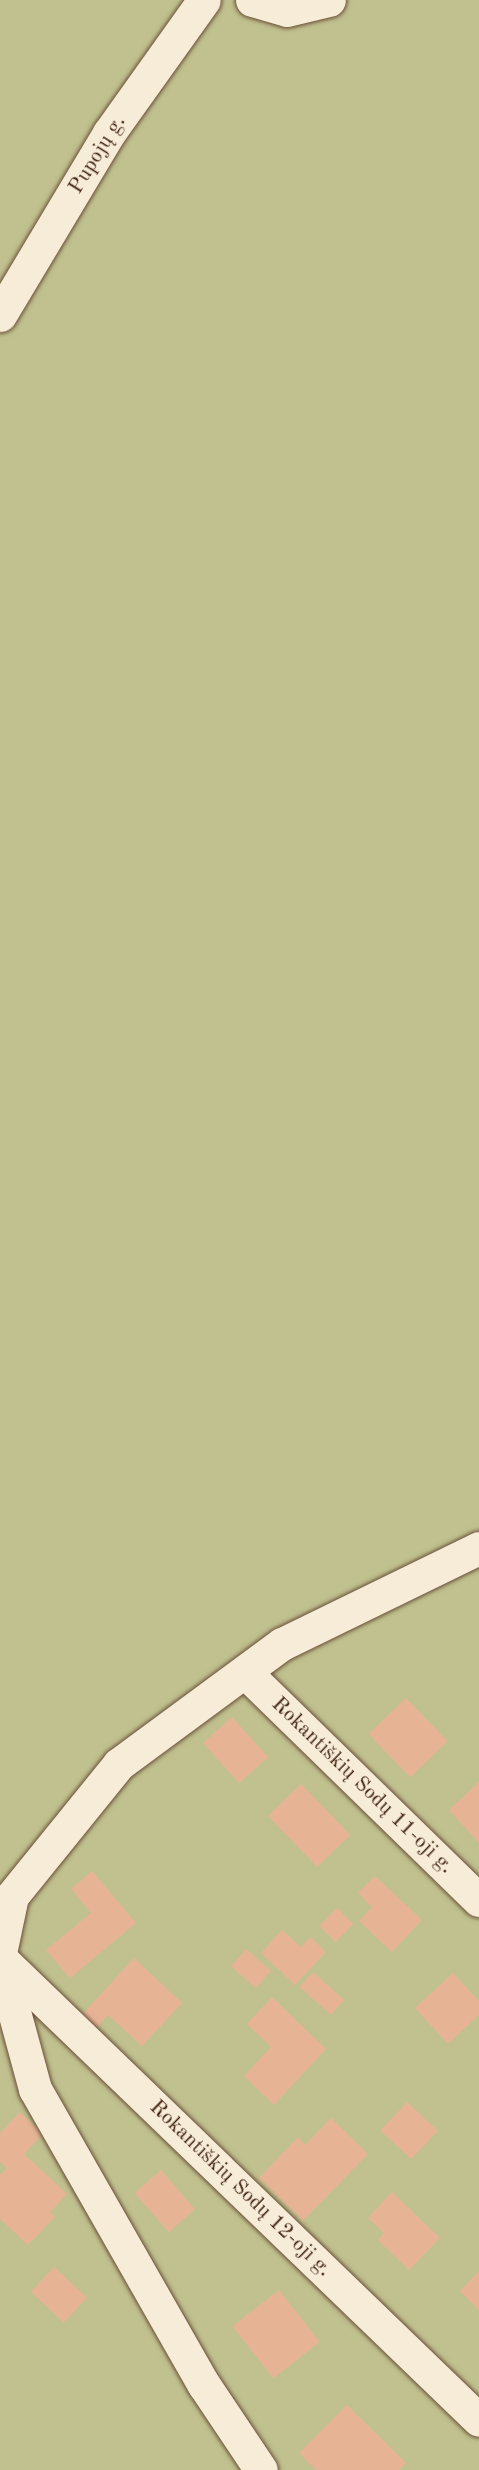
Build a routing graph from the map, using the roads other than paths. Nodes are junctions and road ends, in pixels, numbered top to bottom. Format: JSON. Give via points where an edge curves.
{"nodes":[{"id":1,"x":204,"y":0,"type":"edge"},
{"id":2,"x":252,"y":0,"type":"edge"},
{"id":3,"x":329,"y":0,"type":"edge"},
{"id":4,"x":0,"y":315,"type":"edge"},
{"id":5,"x":479,"y":1548,"type":"edge"},
{"id":6,"x":246,"y":1673,"type":"junction"},
{"id":7,"x":479,"y":1900,"type":"edge"},
{"id":8,"x":0,"y":1953,"type":"edge"},
{"id":9,"x":0,"y":1959,"type":"edge"},
{"id":10,"x":479,"y":2420,"type":"edge"},
{"id":11,"x":261,"y":2470,"type":"edge"}],
"edges":[{"from":1,"to":4,"type":"street","name":"Pupojų g.","via":[[109,133]]},
{"from":2,"to":3,"type":"street","via":[[287,10]]},
{"from":5,"to":6,"type":"street","via":[[322,1622],[282,1644]]},
{"from":6,"to":7,"type":"street","name":"Rokantiškių Sodų 11-oji g."},
{"from":6,"to":8,"type":"street","via":[[214,1692],[119,1764],[12,1896]]},
{"from":9,"to":10,"type":"street","name":"Rokantiškių Sodų 12-oji g."},
{"from":9,"to":11,"type":"street","via":[[35,2089],[204,2385]]}]}
